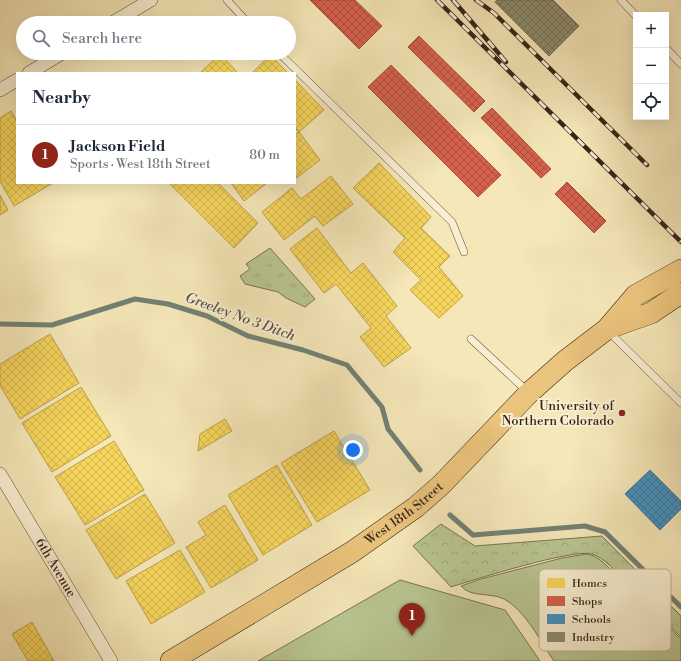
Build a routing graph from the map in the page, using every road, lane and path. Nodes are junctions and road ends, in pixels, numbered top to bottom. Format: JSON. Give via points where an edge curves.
{"nodes":[{"id":1,"x":151,"y":0,"type":"edge"},
{"id":2,"x":227,"y":0,"type":"edge"},
{"id":3,"x":621,"y":0,"type":"edge"},
{"id":4,"x":633,"y":13,"type":"edge"},
{"id":5,"x":124,"y":16,"type":"edge"},
{"id":6,"x":242,"y":16,"type":"edge"},
{"id":7,"x":669,"y":51,"type":"edge"},
{"id":8,"x":50,"y":60,"type":"edge"},
{"id":9,"x":286,"y":60,"type":"edge"},
{"id":10,"x":681,"y":64,"type":"edge"},
{"id":11,"x":31,"y":72,"type":"edge"},
{"id":12,"x":16,"y":81,"type":"edge"},
{"id":13,"x":0,"y":90,"type":"edge"},
{"id":14,"x":464,"y":252,"type":"dead end"},
{"id":15,"x":681,"y":270,"type":"edge"},
{"id":16,"x":681,"y":293,"type":"edge"},
{"id":17,"x":607,"y":329,"type":"junction"},
{"id":18,"x":471,"y":339,"type":"dead end"},
{"id":19,"x":529,"y":393,"type":"junction"},
{"id":20,"x":681,"y":403,"type":"edge"},
{"id":21,"x":0,"y":474,"type":"edge"},
{"id":22,"x":111,"y":661,"type":"edge"},
{"id":23,"x":171,"y":661,"type":"edge"}],
"edges":[{"from":1,"to":5,"type":"street"},
{"from":2,"to":6,"type":"lane"},
{"from":3,"to":4,"type":"lane"},
{"from":7,"to":10,"type":"lane"},
{"from":8,"to":11,"type":"street"},
{"from":9,"to":14,"type":"lane","via":[[452,222]]},
{"from":12,"to":13,"type":"street"},
{"from":15,"to":17,"type":"main road","name":"West 18th Street","via":[[636,295]]},
{"from":16,"to":17,"type":"main road","name":"West 18th Street","via":[[651,313]]},
{"from":17,"to":19,"type":"main road","name":"West 18th Street"},
{"from":17,"to":20,"type":"lane"},
{"from":18,"to":19,"type":"lane"},
{"from":19,"to":23,"type":"main road","name":"West 18th Street","via":[[416,507],[352,552]]},
{"from":21,"to":22,"type":"street","name":"6th Avenue"}]}
